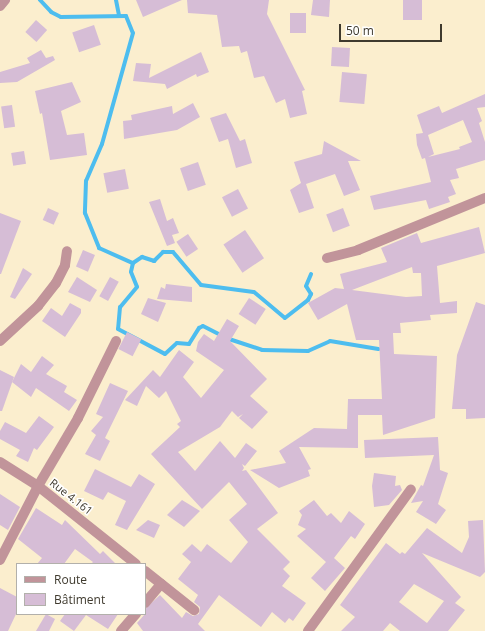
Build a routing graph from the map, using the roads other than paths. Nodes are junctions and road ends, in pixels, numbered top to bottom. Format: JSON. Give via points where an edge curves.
{"nodes":[{"id":1,"x":5,"y":0,"type":"edge"},
{"id":2,"x":0,"y":6,"type":"edge"},
{"id":3,"x":485,"y":198,"type":"edge"},
{"id":4,"x":67,"y":251,"type":"dead end"},
{"id":5,"x":327,"y":258,"type":"dead end"},
{"id":6,"x":116,"y":340,"type":"dead end"},
{"id":7,"x":0,"y":341,"type":"edge"},
{"id":8,"x":0,"y":462,"type":"edge"},
{"id":9,"x":38,"y":486,"type":"junction"},
{"id":10,"x":412,"y":489,"type":"dead end"},
{"id":11,"x":0,"y":560,"type":"edge"},
{"id":12,"x":135,"y":563,"type":"edge"},
{"id":13,"x":146,"y":572,"type":"edge"},
{"id":14,"x":161,"y":584,"type":"junction"},
{"id":15,"x":146,"y":602,"type":"edge"},
{"id":16,"x":194,"y":610,"type":"dead end"},
{"id":17,"x":135,"y":615,"type":"edge"},
{"id":18,"x":121,"y":631,"type":"edge"},
{"id":19,"x":308,"y":631,"type":"edge"}],
"edges":[{"from":1,"to":2,"type":"street"},
{"from":3,"to":5,"type":"street","via":[[358,250]]},
{"from":4,"to":7,"type":"street","via":[[65,265],[56,283],[38,306]]},
{"from":6,"to":9,"type":"street","via":[[78,418]]},
{"from":8,"to":9,"type":"street"},
{"from":9,"to":11,"type":"street","name":"Rue 4.161"},
{"from":9,"to":12,"type":"street","name":"Rue 4.161"},
{"from":10,"to":19,"type":"street"},
{"from":13,"to":14,"type":"street"},
{"from":14,"to":15,"type":"street"},
{"from":14,"to":16,"type":"street"},
{"from":17,"to":18,"type":"street"}]}
